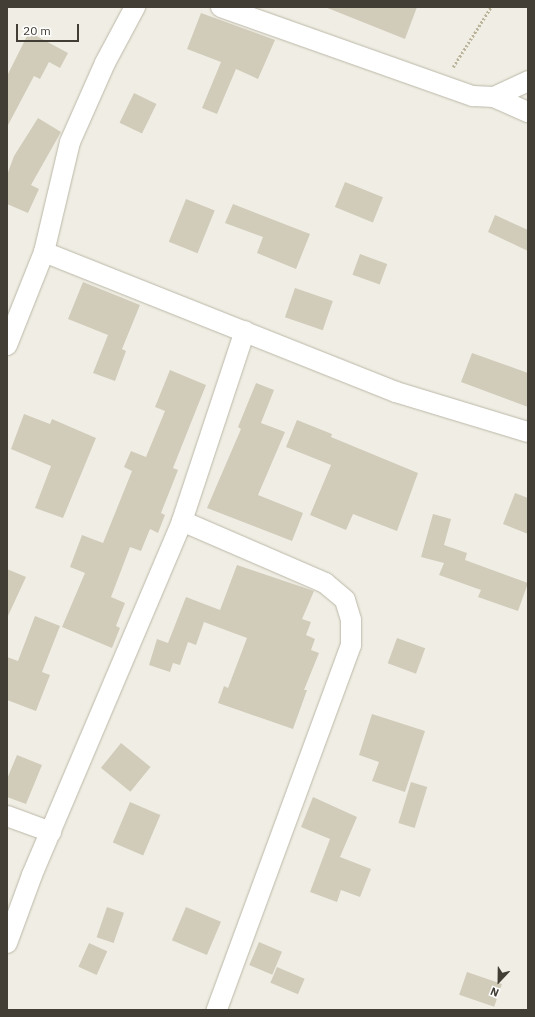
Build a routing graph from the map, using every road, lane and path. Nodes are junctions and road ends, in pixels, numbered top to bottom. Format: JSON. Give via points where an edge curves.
{"nodes":[{"id":1,"x":135,"y":7,"type":"edge"},
{"id":2,"x":221,"y":7,"type":"edge"},
{"id":3,"x":491,"y":7,"type":"edge"},
{"id":4,"x":528,"y":81,"type":"edge"},
{"id":5,"x":440,"y":86,"type":"junction"},
{"id":6,"x":494,"y":97,"type":"junction"},
{"id":7,"x":528,"y":112,"type":"edge"},
{"id":8,"x":44,"y":252,"type":"junction"},
{"id":9,"x":244,"y":331,"type":"junction"},
{"id":10,"x":7,"y":345,"type":"edge"},
{"id":11,"x":528,"y":432,"type":"edge"},
{"id":12,"x":182,"y":521,"type":"junction"},
{"id":13,"x":7,"y":816,"type":"edge"},
{"id":14,"x":51,"y":832,"type":"junction"},
{"id":15,"x":7,"y":943,"type":"edge"},
{"id":16,"x":217,"y":1010,"type":"edge"}],
"edges":[{"from":1,"to":8,"type":"street","via":[[105,63],[70,142]]},
{"from":2,"to":5,"type":"street"},
{"from":3,"to":5,"type":"path"},
{"from":4,"to":6,"type":"street"},
{"from":5,"to":6,"type":"street","via":[[473,96]]},
{"from":6,"to":7,"type":"street"},
{"from":8,"to":9,"type":"street"},
{"from":8,"to":10,"type":"street"},
{"from":9,"to":11,"type":"street","via":[[396,392]]},
{"from":9,"to":12,"type":"street"},
{"from":12,"to":14,"type":"street"},
{"from":12,"to":16,"type":"street","via":[[325,582],[345,600],[351,620],[351,646]]},
{"from":13,"to":14,"type":"street"},
{"from":14,"to":15,"type":"street"}]}
